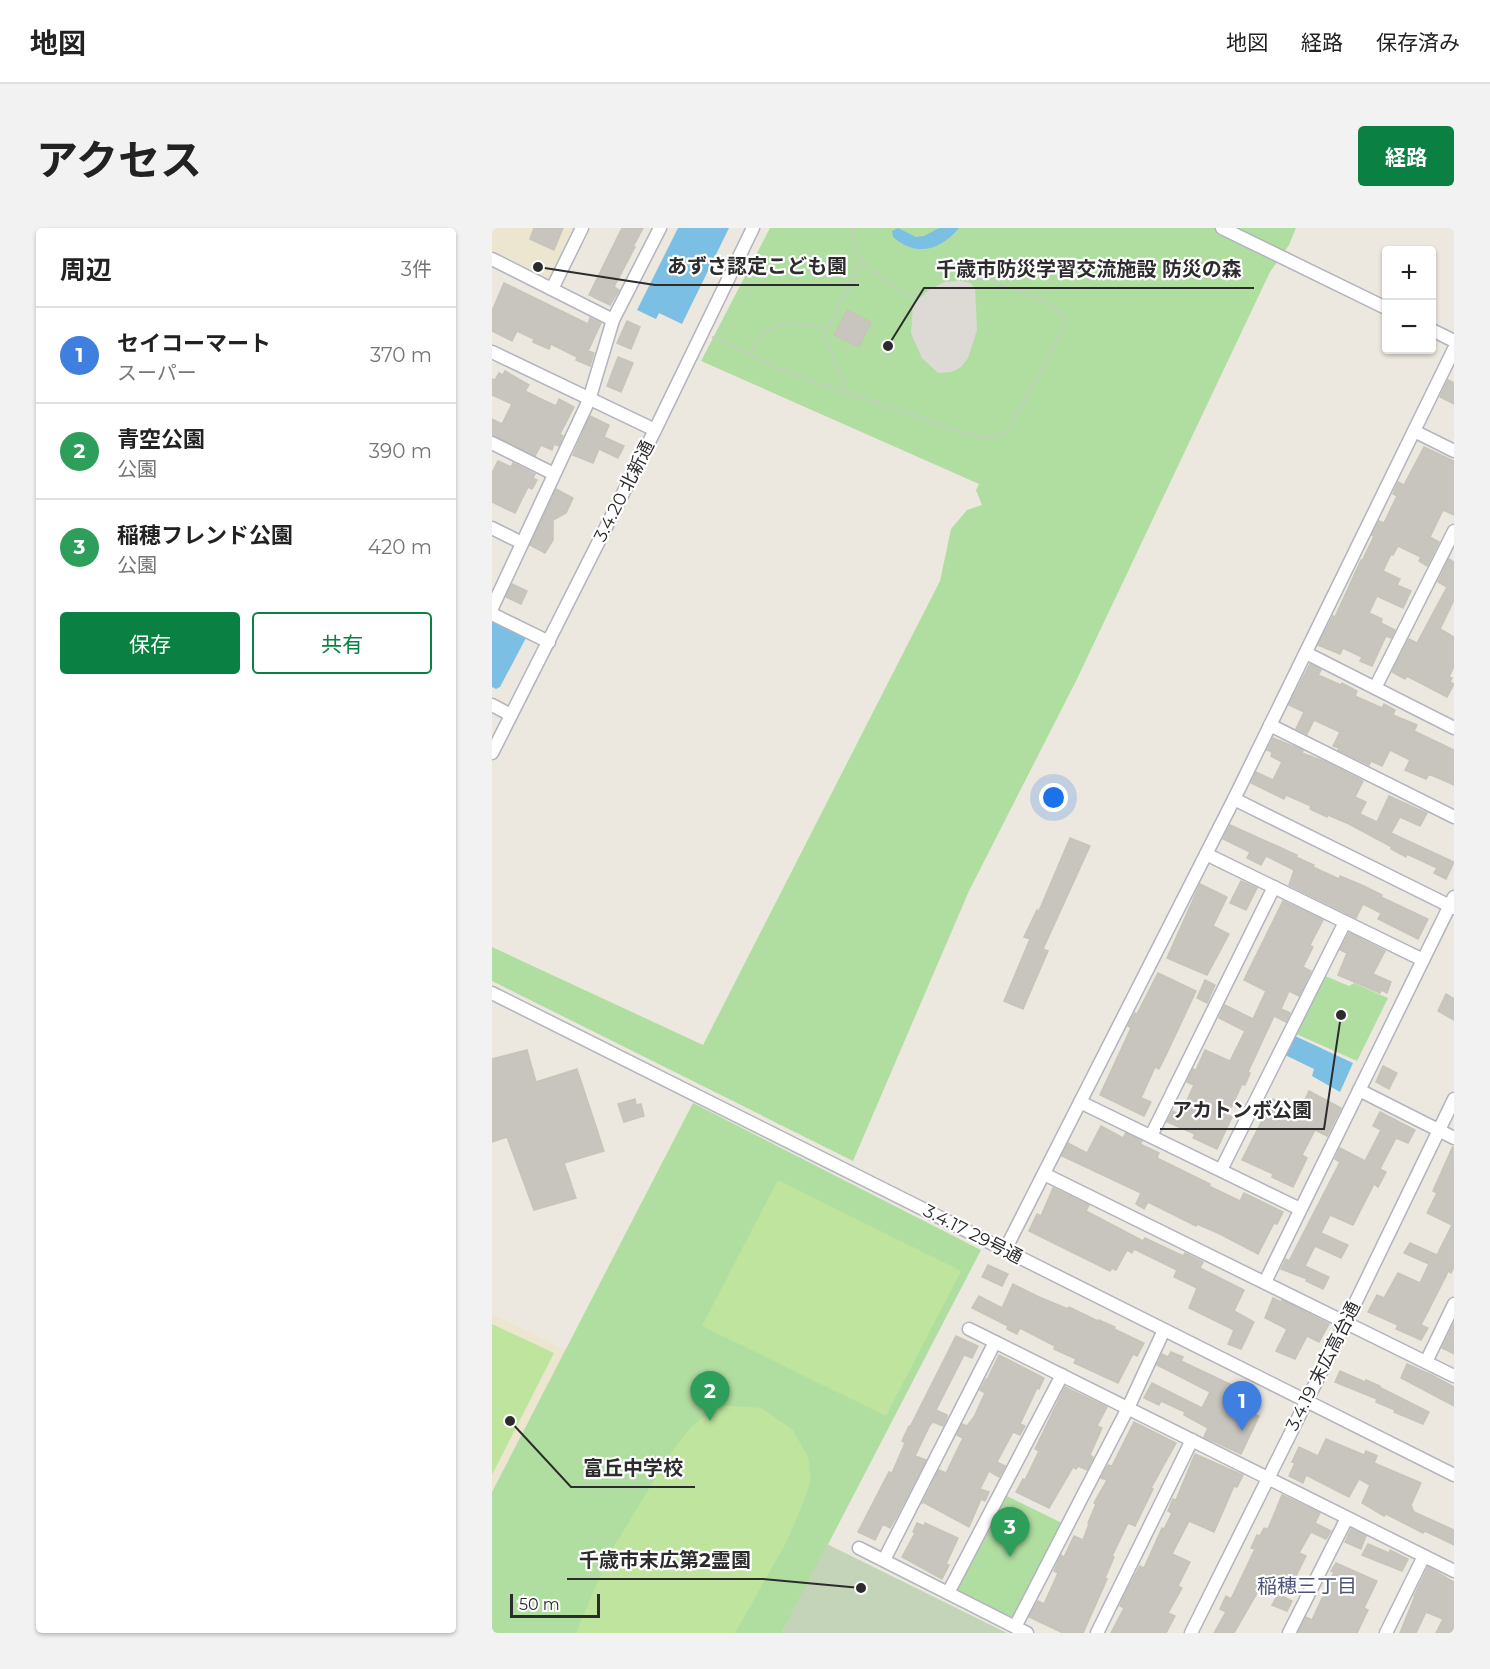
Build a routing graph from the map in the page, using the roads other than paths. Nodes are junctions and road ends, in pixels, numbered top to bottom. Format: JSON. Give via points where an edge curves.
{"nodes":[{"id":1,"x":582,"y":228,"type":"edge"},
{"id":2,"x":660,"y":228,"type":"edge"},
{"id":3,"x":753,"y":228,"type":"edge"},
{"id":4,"x":1222,"y":228,"type":"edge"},
{"id":5,"x":492,"y":259,"type":"edge"},
{"id":6,"x":552,"y":289,"type":"junction"},
{"id":7,"x":1382,"y":306,"type":"edge"},
{"id":8,"x":613,"y":320,"type":"junction"},
{"id":9,"x":1436,"y":332,"type":"edge"},
{"id":10,"x":1454,"y":341,"type":"edge"},
{"id":11,"x":1454,"y":349,"type":"edge"},
{"id":12,"x":492,"y":351,"type":"edge"},
{"id":13,"x":589,"y":400,"type":"junction"},
{"id":14,"x":655,"y":430,"type":"junction"},
{"id":15,"x":1414,"y":431,"type":"junction"},
{"id":16,"x":492,"y":443,"type":"edge"},
{"id":17,"x":1454,"y":451,"type":"edge"},
{"id":18,"x":554,"y":474,"type":"junction"},
{"id":19,"x":492,"y":528,"type":"edge"},
{"id":20,"x":1454,"y":531,"type":"edge"},
{"id":21,"x":522,"y":543,"type":"junction"},
{"id":22,"x":492,"y":608,"type":"edge"},
{"id":23,"x":492,"y":614,"type":"edge"},
{"id":24,"x":549,"y":642,"type":"junction"},
{"id":25,"x":1306,"y":653,"type":"junction"},
{"id":26,"x":1375,"y":687,"type":"junction"},
{"id":27,"x":492,"y":705,"type":"edge"},
{"id":28,"x":511,"y":715,"type":"junction"},
{"id":29,"x":1453,"y":724,"type":"edge"},
{"id":30,"x":1270,"y":725,"type":"junction"},
{"id":31,"x":492,"y":753,"type":"edge"},
{"id":32,"x":1234,"y":799,"type":"junction"},
{"id":33,"x":1454,"y":816,"type":"edge"},
{"id":34,"x":1206,"y":854,"type":"junction"},
{"id":35,"x":1274,"y":887,"type":"junction"},
{"id":36,"x":1452,"y":903,"type":"edge"},
{"id":37,"x":1345,"y":922,"type":"junction"},
{"id":38,"x":1423,"y":960,"type":"junction"},
{"id":39,"x":492,"y":993,"type":"edge"},
{"id":40,"x":1359,"y":1090,"type":"junction"},
{"id":41,"x":1454,"y":1099,"type":"edge"},
{"id":42,"x":1080,"y":1102,"type":"junction"},
{"id":43,"x":1439,"y":1130,"type":"junction"},
{"id":44,"x":1151,"y":1136,"type":"junction"},
{"id":45,"x":1454,"y":1138,"type":"edge"},
{"id":46,"x":1221,"y":1170,"type":"junction"},
{"id":47,"x":1044,"y":1174,"type":"junction"},
{"id":48,"x":1300,"y":1209,"type":"junction"},
{"id":49,"x":1005,"y":1250,"type":"junction"},
{"id":50,"x":1265,"y":1282,"type":"junction"},
{"id":51,"x":1454,"y":1304,"type":"edge"},
{"id":52,"x":1346,"y":1322,"type":"junction"},
{"id":53,"x":969,"y":1329,"type":"dead end"},
{"id":54,"x":1164,"y":1330,"type":"junction"},
{"id":55,"x":995,"y":1342,"type":"junction"},
{"id":56,"x":1426,"y":1362,"type":"junction"},
{"id":57,"x":1062,"y":1375,"type":"junction"},
{"id":58,"x":1454,"y":1376,"type":"edge"},
{"id":59,"x":1306,"y":1401,"type":"junction"},
{"id":60,"x":1128,"y":1408,"type":"junction"},
{"id":61,"x":1192,"y":1440,"type":"junction"},
{"id":62,"x":1454,"y":1475,"type":"edge"},
{"id":63,"x":1267,"y":1478,"type":"junction"},
{"id":64,"x":1347,"y":1518,"type":"junction"},
{"id":65,"x":859,"y":1548,"type":"dead end"},
{"id":66,"x":1424,"y":1556,"type":"junction"},
{"id":67,"x":884,"y":1560,"type":"junction"},
{"id":68,"x":1454,"y":1571,"type":"edge"},
{"id":69,"x":948,"y":1593,"type":"junction"},
{"id":70,"x":1015,"y":1627,"type":"junction"},
{"id":71,"x":1027,"y":1633,"type":"edge"},
{"id":72,"x":1097,"y":1633,"type":"edge"},
{"id":73,"x":1191,"y":1633,"type":"edge"},
{"id":74,"x":1289,"y":1633,"type":"edge"},
{"id":75,"x":1386,"y":1633,"type":"edge"}],
"edges":[{"from":1,"to":6,"type":"street"},
{"from":2,"to":8,"type":"street"},
{"from":3,"to":14,"type":"street","name":"3.4.20 北新通"},
{"from":4,"to":7,"type":"street"},
{"from":5,"to":6,"type":"street"},
{"from":6,"to":8,"type":"street"},
{"from":8,"to":13,"type":"street"},
{"from":9,"to":10,"type":"street"},
{"from":11,"to":15,"type":"street"},
{"from":12,"to":13,"type":"street"},
{"from":13,"to":14,"type":"street"},
{"from":13,"to":18,"type":"street"},
{"from":14,"to":24,"type":"street","name":"3.4.20 北新通"},
{"from":15,"to":17,"type":"street"},
{"from":15,"to":25,"type":"street"},
{"from":16,"to":18,"type":"street"},
{"from":18,"to":21,"type":"street"},
{"from":19,"to":21,"type":"street"},
{"from":20,"to":26,"type":"street"},
{"from":21,"to":22,"type":"street"},
{"from":23,"to":24,"type":"street"},
{"from":24,"to":28,"type":"street","name":"3.4.20 北新通"},
{"from":25,"to":26,"type":"street"},
{"from":25,"to":30,"type":"street"},
{"from":26,"to":29,"type":"street"},
{"from":27,"to":28,"type":"street"},
{"from":28,"to":31,"type":"street","name":"3.4.20 北新通"},
{"from":30,"to":32,"type":"street"},
{"from":30,"to":33,"type":"street"},
{"from":32,"to":34,"type":"street"},
{"from":32,"to":36,"type":"street"},
{"from":34,"to":35,"type":"street"},
{"from":34,"to":42,"type":"street"},
{"from":35,"to":37,"type":"street"},
{"from":35,"to":44,"type":"street"},
{"from":36,"to":38,"type":"street"},
{"from":37,"to":38,"type":"street"},
{"from":37,"to":46,"type":"street"},
{"from":38,"to":40,"type":"street"},
{"from":39,"to":49,"type":"street","name":"3.4.17 29号通"},
{"from":40,"to":43,"type":"street"},
{"from":40,"to":48,"type":"street"},
{"from":41,"to":43,"type":"street","name":"3.4.19 末広高台通"},
{"from":42,"to":44,"type":"street"},
{"from":42,"to":47,"type":"street"},
{"from":43,"to":45,"type":"street"},
{"from":43,"to":52,"type":"street","name":"3.4.19 末広高台通"},
{"from":44,"to":46,"type":"street"},
{"from":46,"to":48,"type":"street"},
{"from":47,"to":49,"type":"street"},
{"from":47,"to":50,"type":"street"},
{"from":48,"to":50,"type":"street"},
{"from":49,"to":54,"type":"street","name":"3.4.17 29号通"},
{"from":50,"to":52,"type":"street"},
{"from":51,"to":56,"type":"street"},
{"from":52,"to":56,"type":"street"},
{"from":52,"to":59,"type":"street","name":"3.4.19 末広高台通"},
{"from":53,"to":55,"type":"street"},
{"from":54,"to":59,"type":"street","name":"3.4.17 29号通"},
{"from":54,"to":60,"type":"street"},
{"from":55,"to":57,"type":"street"},
{"from":55,"to":67,"type":"street"},
{"from":56,"to":58,"type":"street"},
{"from":57,"to":60,"type":"street"},
{"from":57,"to":69,"type":"street"},
{"from":59,"to":62,"type":"street","name":"3.4.17 29号通"},
{"from":59,"to":63,"type":"street","name":"3.4.19 末広高台通"},
{"from":60,"to":61,"type":"street"},
{"from":60,"to":70,"type":"street"},
{"from":61,"to":63,"type":"street"},
{"from":61,"to":72,"type":"street"},
{"from":63,"to":64,"type":"street"},
{"from":63,"to":73,"type":"street","name":"3.4.19 末広高台通"},
{"from":64,"to":66,"type":"street"},
{"from":64,"to":74,"type":"street"},
{"from":65,"to":67,"type":"street"},
{"from":66,"to":68,"type":"street"},
{"from":66,"to":75,"type":"street"},
{"from":67,"to":69,"type":"street"},
{"from":69,"to":70,"type":"street"},
{"from":70,"to":71,"type":"street"}]}
